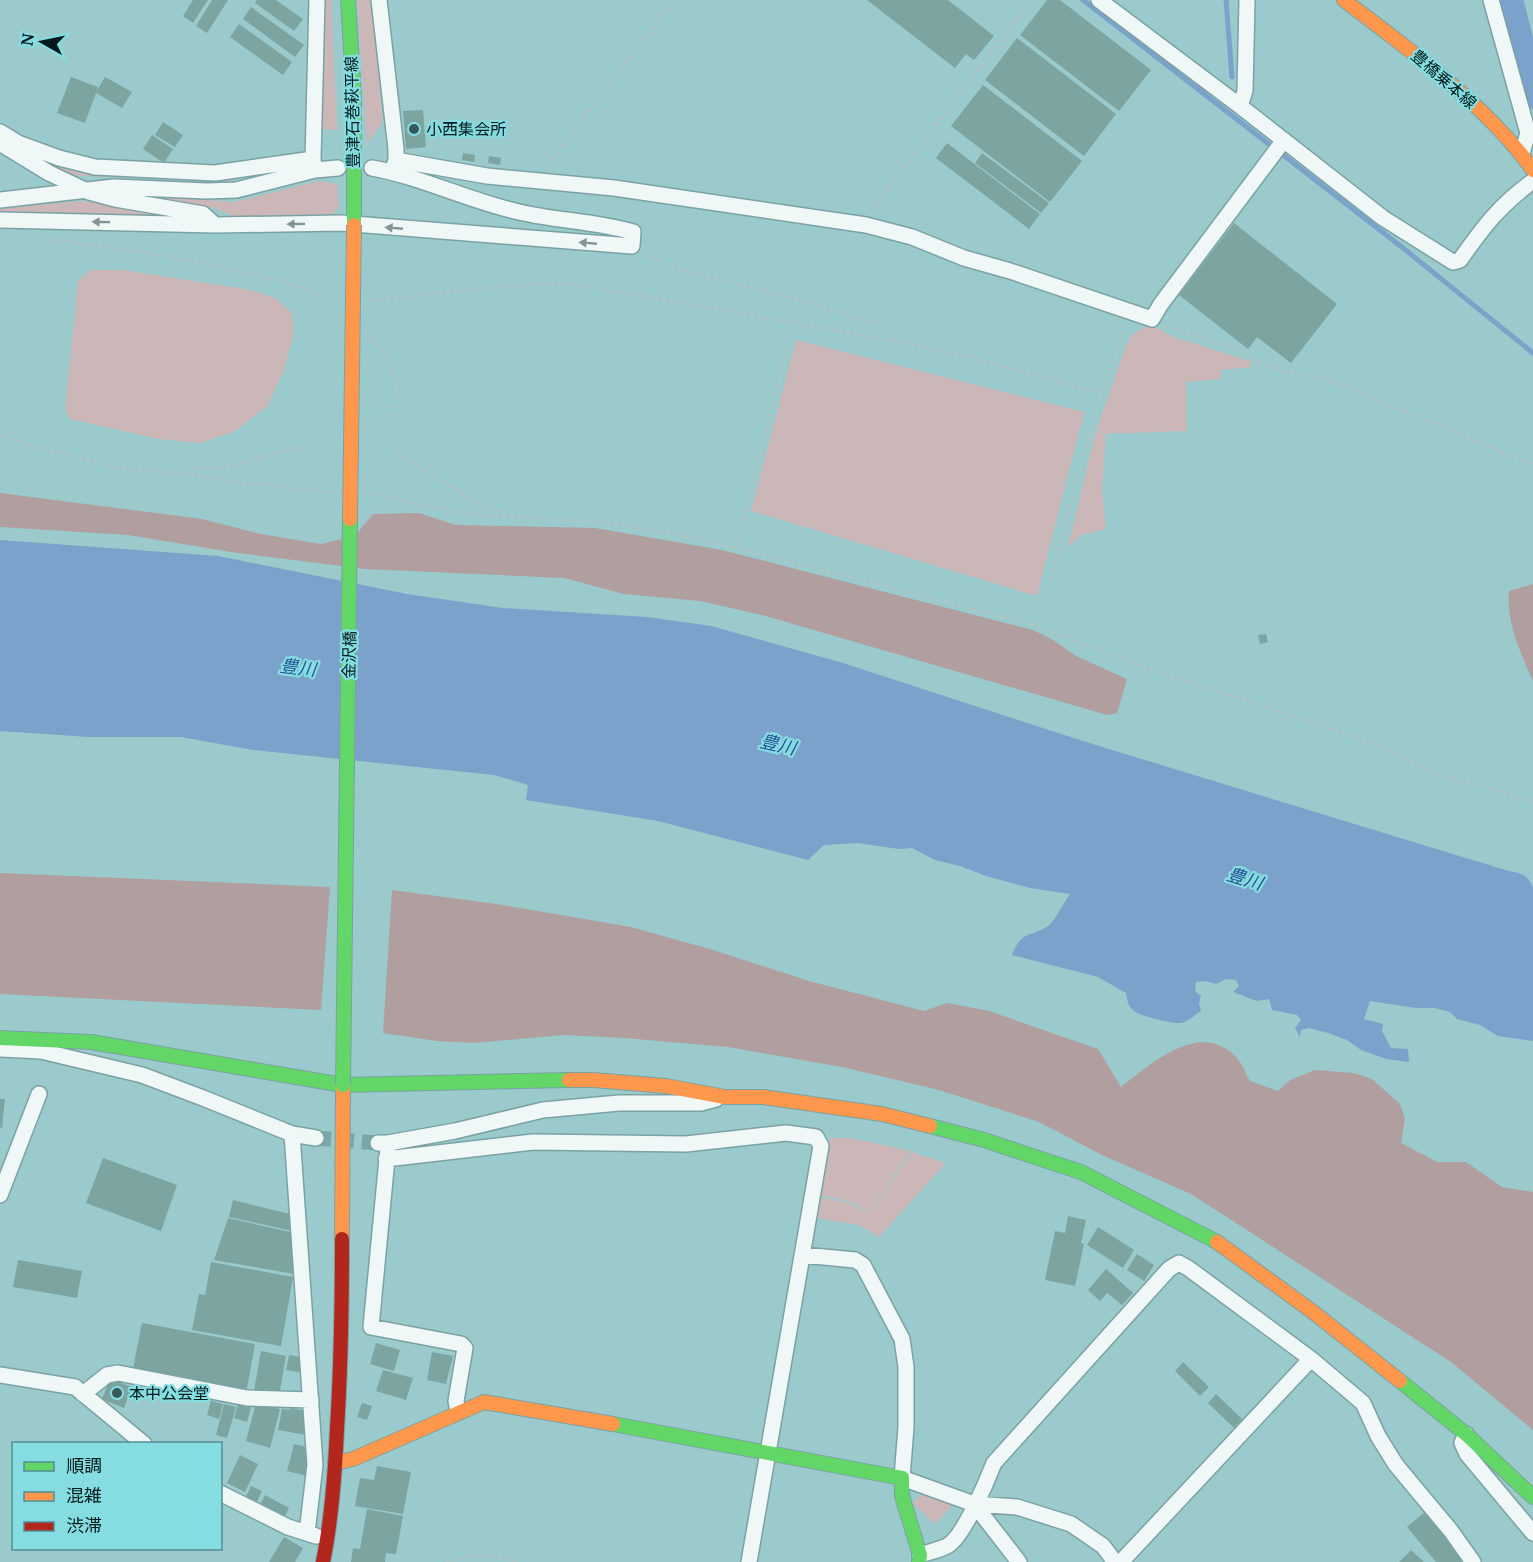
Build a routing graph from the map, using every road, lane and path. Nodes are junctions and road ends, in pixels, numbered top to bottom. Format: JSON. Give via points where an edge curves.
{"nodes":[{"id":1,"x":317,"y":0,"type":"edge"},
{"id":2,"x":348,"y":0,"type":"edge"},
{"id":3,"x":379,"y":0,"type":"edge"},
{"id":4,"x":675,"y":0,"type":"edge"},
{"id":5,"x":1032,"y":0,"type":"edge"},
{"id":6,"x":1099,"y":0,"type":"edge"},
{"id":7,"x":1247,"y":0,"type":"edge"},
{"id":8,"x":1344,"y":0,"type":"edge"},
{"id":9,"x":1491,"y":0,"type":"edge"},
{"id":10,"x":1240,"y":106,"type":"junction"},
{"id":11,"x":0,"y":132,"type":"edge"},
{"id":12,"x":0,"y":140,"type":"edge"},
{"id":13,"x":1283,"y":142,"type":"junction"},
{"id":14,"x":1522,"y":153,"type":"junction"},
{"id":15,"x":314,"y":165,"type":"junction"},
{"id":16,"x":394,"y":166,"type":"junction"},
{"id":17,"x":338,"y":168,"type":"dead end"},
{"id":18,"x":372,"y":168,"type":"dead end"},
{"id":19,"x":1533,"y":170,"type":"edge"},
{"id":20,"x":542,"y":181,"type":"junction"},
{"id":21,"x":1533,"y":181,"type":"edge"},
{"id":22,"x":89,"y":192,"type":"junction"},
{"id":23,"x":0,"y":200,"type":"edge"},
{"id":24,"x":0,"y":220,"type":"edge"},
{"id":25,"x":215,"y":225,"type":"junction"},
{"id":26,"x":354,"y":225,"type":"junction"},
{"id":27,"x":866,"y":225,"type":"junction"},
{"id":28,"x":47,"y":239,"type":"dead end"},
{"id":29,"x":633,"y":239,"type":"junction"},
{"id":30,"x":322,"y":297,"type":"junction"},
{"id":31,"x":332,"y":297,"type":"dead end"},
{"id":32,"x":371,"y":301,"type":"dead end"},
{"id":33,"x":338,"y":310,"type":"dead end"},
{"id":34,"x":1132,"y":313,"type":"junction"},
{"id":35,"x":1152,"y":319,"type":"junction"},
{"id":36,"x":371,"y":336,"type":"dead end"},
{"id":37,"x":894,"y":341,"type":"junction"},
{"id":38,"x":788,"y":345,"type":"dead end"},
{"id":39,"x":1101,"y":393,"type":"junction"},
{"id":40,"x":0,"y":435,"type":"edge"},
{"id":41,"x":307,"y":448,"type":"dead end"},
{"id":42,"x":1533,"y":465,"type":"edge"},
{"id":43,"x":183,"y":474,"type":"junction"},
{"id":44,"x":340,"y":492,"type":"dead end"},
{"id":45,"x":363,"y":494,"type":"dead end"},
{"id":46,"x":504,"y":515,"type":"junction"},
{"id":47,"x":737,"y":548,"type":"junction"},
{"id":48,"x":1051,"y":579,"type":"dead end"},
{"id":49,"x":1533,"y":802,"type":"edge"},
{"id":50,"x":0,"y":1038,"type":"edge"},
{"id":51,"x":0,"y":1049,"type":"edge"},
{"id":52,"x":343,"y":1084,"type":"junction"},
{"id":53,"x":39,"y":1094,"type":"dead end"},
{"id":54,"x":725,"y":1097,"type":"junction"},
{"id":55,"x":292,"y":1134,"type":"junction"},
{"id":56,"x":316,"y":1138,"type":"tunnel mouth"},
{"id":57,"x":384,"y":1148,"type":"junction"},
{"id":58,"x":0,"y":1195,"type":"edge"},
{"id":59,"x":802,"y":1255,"type":"junction"},
{"id":60,"x":1311,"y":1359,"type":"junction"},
{"id":61,"x":0,"y":1375,"type":"edge"},
{"id":62,"x":83,"y":1394,"type":"junction"},
{"id":63,"x":311,"y":1400,"type":"junction"},
{"id":64,"x":458,"y":1412,"type":"junction"},
{"id":65,"x":1466,"y":1434,"type":"junction"},
{"id":66,"x":143,"y":1442,"type":"edge"},
{"id":67,"x":768,"y":1454,"type":"junction"},
{"id":68,"x":335,"y":1463,"type":"junction"},
{"id":69,"x":902,"y":1478,"type":"junction"},
{"id":70,"x":222,"y":1494,"type":"edge"},
{"id":71,"x":1533,"y":1497,"type":"edge"},
{"id":72,"x":974,"y":1504,"type":"junction"},
{"id":73,"x":307,"y":1533,"type":"junction"},
{"id":74,"x":1533,"y":1533,"type":"edge"},
{"id":75,"x":328,"y":1539,"type":"junction"},
{"id":76,"x":919,"y":1558,"type":"edge"},
{"id":77,"x":324,"y":1562,"type":"edge"},
{"id":78,"x":447,"y":1562,"type":"edge"},
{"id":79,"x":520,"y":1562,"type":"edge"},
{"id":80,"x":749,"y":1562,"type":"edge"},
{"id":81,"x":1019,"y":1562,"type":"edge"},
{"id":82,"x":1115,"y":1562,"type":"edge"},
{"id":83,"x":1121,"y":1562,"type":"edge"},
{"id":84,"x":1473,"y":1562,"type":"edge"}],
"edges":[{"from":1,"to":15,"type":"street"},
{"from":2,"to":26,"type":"street","name":"豊津石巻萩平線","via":[[354,98]]},
{"from":3,"to":16,"type":"street","via":[[396,149]]},
{"from":4,"to":20,"type":"path","via":[[544,169]]},
{"from":5,"to":27,"type":"path","via":[[868,213]]},
{"from":6,"to":10,"type":"street"},
{"from":7,"to":10,"type":"street","via":[[1245,91]]},
{"from":8,"to":14,"type":"street","name":"豊橋乗本線","via":[[1423,59]]},
{"from":9,"to":14,"type":"street","via":[[1528,133]]},
{"from":10,"to":13,"type":"street"},
{"from":11,"to":15,"type":"street","via":[[18,143],[95,167],[215,172]]},
{"from":12,"to":22,"type":"street","via":[[49,173]]},
{"from":13,"to":21,"type":"street","via":[[1383,218],[1453,262],[1460,260],[1509,199]]},
{"from":13,"to":35,"type":"street"},
{"from":14,"to":19,"type":"street","name":"豊橋乗本線"},
{"from":15,"to":17,"type":"street"},
{"from":15,"to":22,"type":"street","via":[[236,190],[114,187]]},
{"from":16,"to":18,"type":"street"},
{"from":16,"to":20,"type":"street"},
{"from":16,"to":29,"type":"street","via":[[477,201],[521,213],[606,224]]},
{"from":20,"to":27,"type":"street"},
{"from":22,"to":23,"type":"street"},
{"from":22,"to":25,"type":"street","via":[[203,214]]},
{"from":25,"to":24,"type":"street","one_way":true},
{"from":26,"to":25,"type":"street","one_way":true},
{"from":29,"to":26,"type":"street","one_way":true},
{"from":26,"to":52,"type":"street","name":"金沢橋","bridge":true},
{"from":27,"to":34,"type":"street","via":[[912,237]]},
{"from":28,"to":30,"type":"path","via":[[163,255],[279,280]]},
{"from":29,"to":37,"type":"path","via":[[669,266],[876,323]]},
{"from":30,"to":31,"type":"path"},
{"from":30,"to":33,"type":"path"},
{"from":32,"to":37,"type":"path","via":[[543,284],[582,285]]},
{"from":34,"to":35,"type":"street"},
{"from":34,"to":39,"type":"path"},
{"from":35,"to":42,"type":"path","via":[[1170,329],[1230,346],[1287,372],[1352,389]]},
{"from":36,"to":46,"type":"path","via":[[394,373],[396,391],[388,430],[399,454]]},
{"from":37,"to":39,"type":"path"},
{"from":38,"to":47,"type":"path"},
{"from":39,"to":48,"type":"path"},
{"from":40,"to":43,"type":"path","via":[[119,468]]},
{"from":41,"to":43,"type":"path"},
{"from":43,"to":44,"type":"path"},
{"from":45,"to":46,"type":"path","via":[[466,514]]},
{"from":46,"to":47,"type":"path","via":[[661,531]]},
{"from":47,"to":49,"type":"path","via":[[1033,625],[1156,671],[1371,742],[1439,775]]},
{"from":50,"to":52,"type":"street","via":[[91,1042]]},
{"from":51,"to":55,"type":"street","via":[[41,1051],[142,1075]]},
{"from":52,"to":54,"type":"street","via":[[593,1080],[666,1086]]},
{"from":52,"to":68,"type":"street","name":"金沢橋","via":[[341,1356]]},
{"from":53,"to":58,"type":"street"},
{"from":54,"to":57,"type":"street","via":[[701,1103],[619,1103],[543,1110]]},
{"from":54,"to":65,"type":"street","via":[[764,1096],[882,1114],[984,1140],[1082,1172],[1222,1245]]},
{"from":55,"to":56,"type":"street"},
{"from":55,"to":63,"type":"street"},
{"from":57,"to":59,"type":"street","via":[[533,1142],[686,1144],[786,1133],[816,1137],[821,1146]]},
{"from":57,"to":64,"type":"street","via":[[371,1327],[461,1344],[465,1348],[456,1401]]},
{"from":59,"to":67,"type":"street"},
{"from":59,"to":69,"type":"street","via":[[855,1260],[863,1265],[902,1339],[906,1427]]},
{"from":60,"to":72,"type":"street","via":[[1179,1263],[1169,1269],[994,1463]]},
{"from":60,"to":83,"type":"street"},
{"from":60,"to":84,"type":"street","via":[[1363,1403],[1396,1465]]},
{"from":61,"to":62,"type":"street","via":[[75,1387]]},
{"from":62,"to":63,"type":"street","via":[[107,1375],[118,1373],[248,1398]]},
{"from":62,"to":66,"type":"street"},
{"from":63,"to":73,"type":"street","via":[[315,1465]]},
{"from":64,"to":67,"type":"street","via":[[484,1402],[497,1402]]},
{"from":64,"to":68,"type":"street","via":[[353,1459]]},
{"from":65,"to":71,"type":"street"},
{"from":65,"to":74,"type":"street","via":[[1462,1443],[1467,1454]]},
{"from":67,"to":69,"type":"street"},
{"from":67,"to":80,"type":"street"},
{"from":68,"to":75,"type":"street","name":"金沢橋"},
{"from":69,"to":72,"type":"street"},
{"from":69,"to":76,"type":"street","via":[[902,1496]]},
{"from":70,"to":73,"type":"street"},
{"from":72,"to":76,"type":"street","via":[[959,1536],[949,1545]]},
{"from":72,"to":81,"type":"street"},
{"from":72,"to":82,"type":"street","via":[[1017,1507],[1071,1524],[1103,1546]]},
{"from":73,"to":75,"type":"street"},
{"from":75,"to":77,"type":"street","name":"金沢橋"},
{"from":78,"to":79,"type":"path","via":[[480,1554]]}]}
